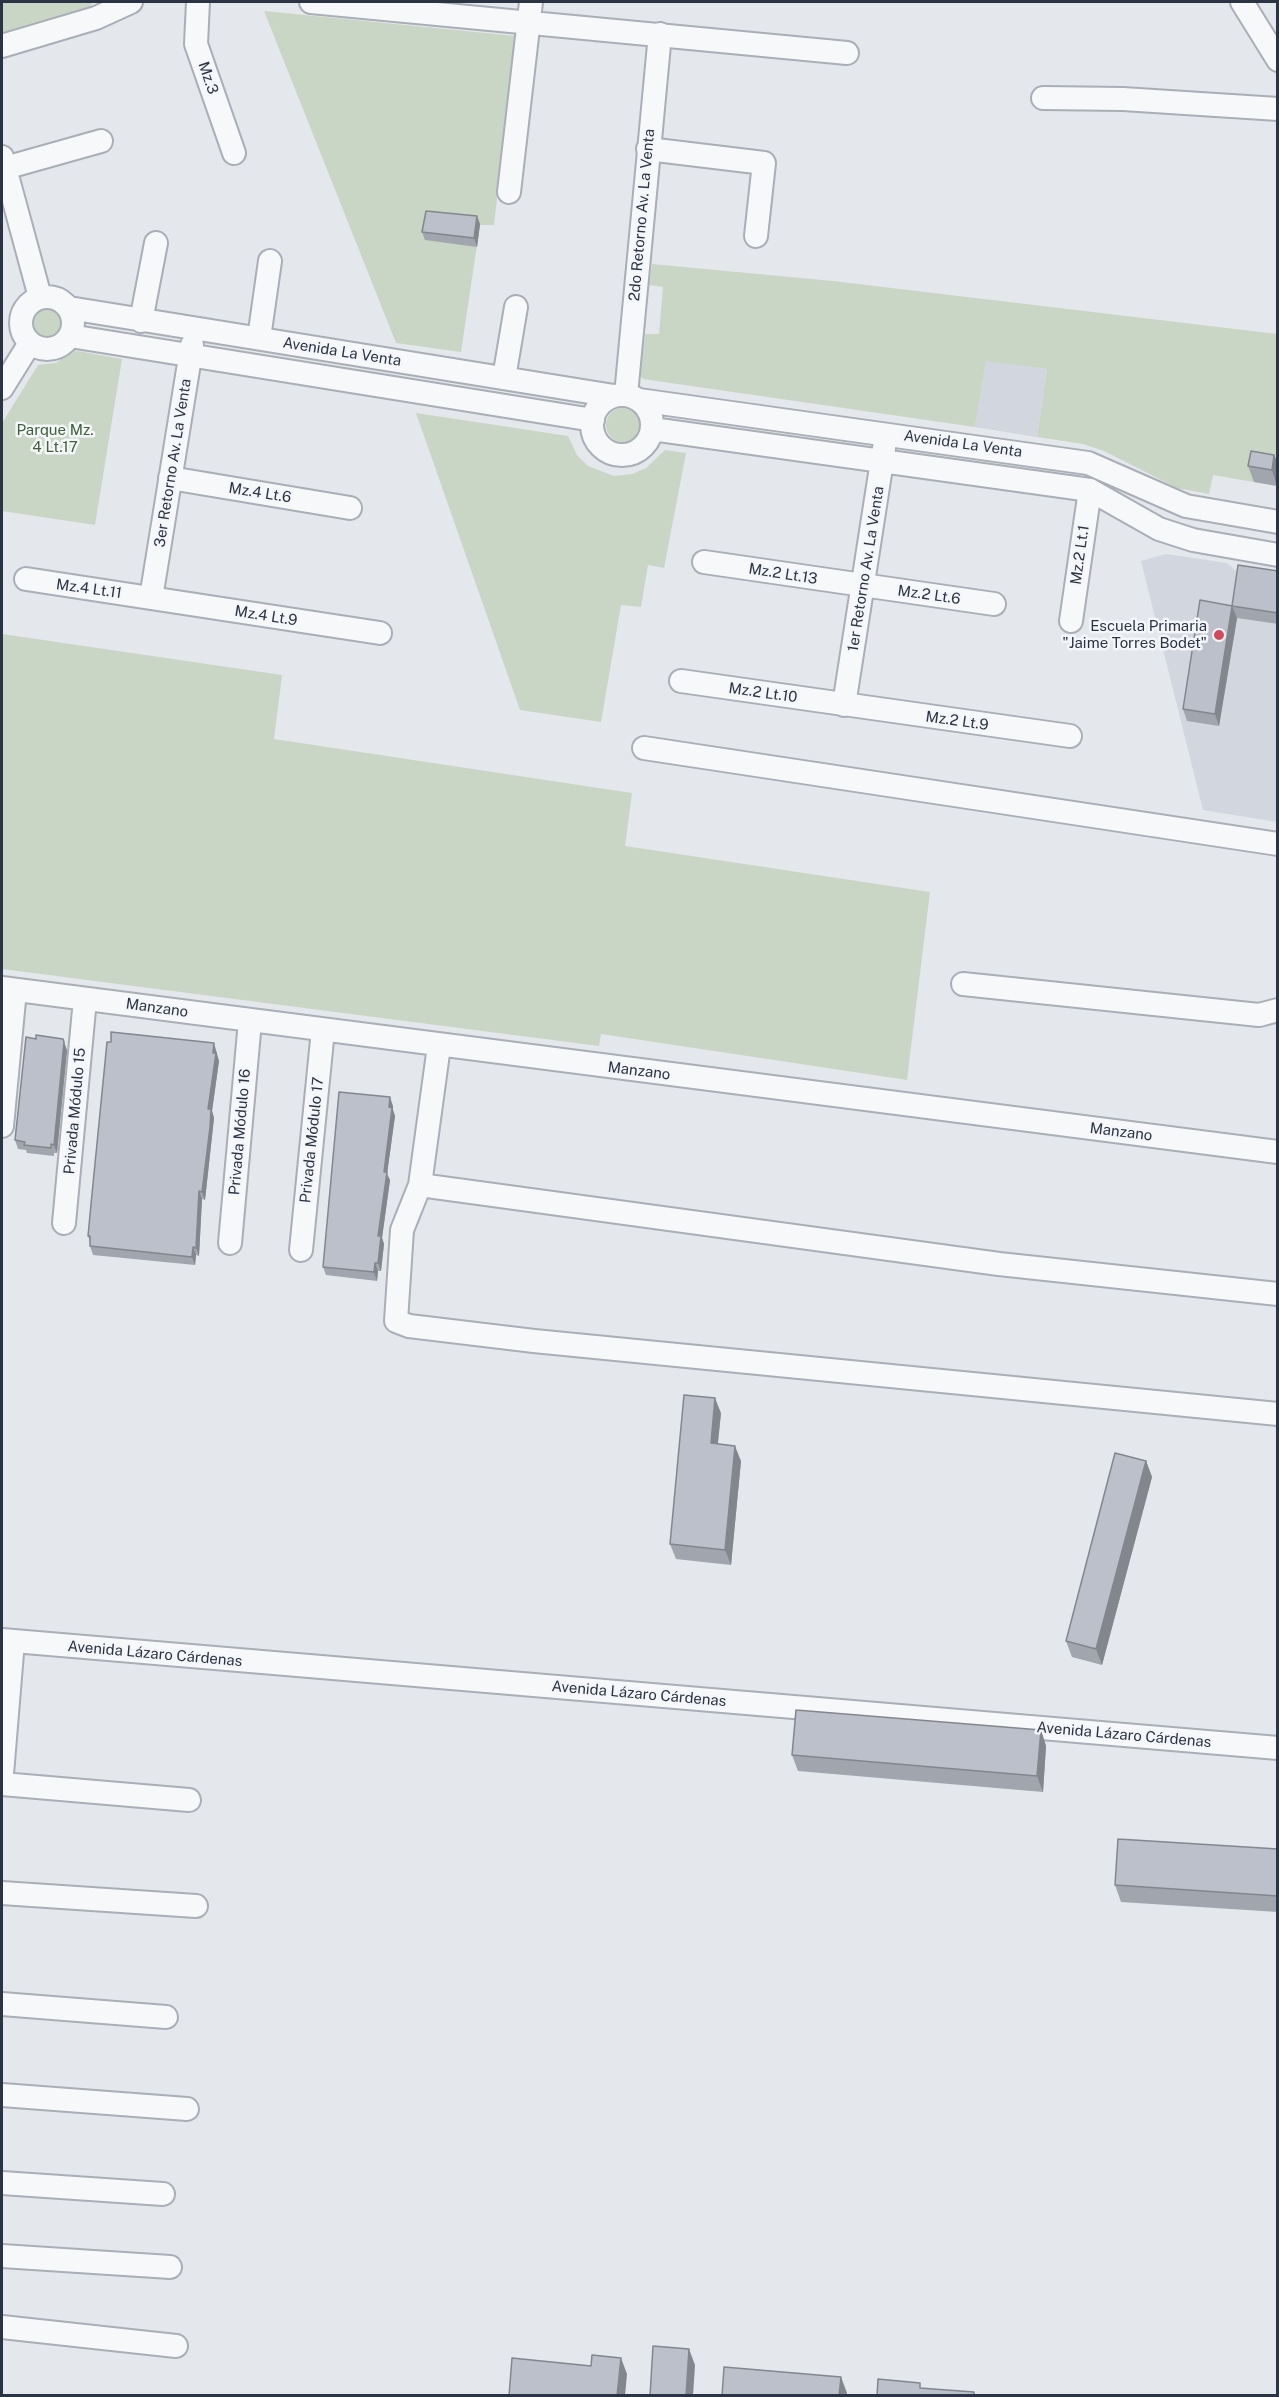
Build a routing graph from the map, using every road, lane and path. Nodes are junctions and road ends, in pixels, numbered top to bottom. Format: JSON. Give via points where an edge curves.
{"nodes":[{"id":1,"x":131,"y":2,"type":"edge"},
{"id":2,"x":198,"y":2,"type":"edge"},
{"id":3,"x":311,"y":2,"type":"edge"},
{"id":4,"x":1242,"y":2,"type":"edge"},
{"id":5,"x":530,"y":11,"type":"edge"},
{"id":6,"x":660,"y":34,"type":"junction"},
{"id":7,"x":2,"y":46,"type":"edge"},
{"id":8,"x":847,"y":53,"type":"dead end"},
{"id":9,"x":1278,"y":60,"type":"edge"},
{"id":10,"x":1043,"y":98,"type":"dead end"},
{"id":11,"x":1278,"y":109,"type":"edge"},
{"id":12,"x":101,"y":141,"type":"dead end"},
{"id":13,"x":648,"y":150,"type":"junction"},
{"id":14,"x":234,"y":153,"type":"dead end"},
{"id":15,"x":3,"y":162,"type":"edge"},
{"id":16,"x":509,"y":192,"type":"dead end"},
{"id":17,"x":9,"y":213,"type":"edge"},
{"id":18,"x":756,"y":236,"type":"dead end"},
{"id":19,"x":156,"y":243,"type":"dead end"},
{"id":20,"x":270,"y":261,"type":"dead end"},
{"id":21,"x":40,"y":297,"type":"junction"},
{"id":22,"x":516,"y":307,"type":"dead end"},
{"id":23,"x":69,"y":308,"type":"junction"},
{"id":24,"x":141,"y":321,"type":"junction"},
{"id":25,"x":195,"y":328,"type":"junction"},
{"id":26,"x":70,"y":336,"type":"junction"},
{"id":27,"x":259,"y":338,"type":"junction"},
{"id":28,"x":30,"y":344,"type":"junction"},
{"id":29,"x":190,"y":357,"type":"junction"},
{"id":30,"x":504,"y":378,"type":"junction"},
{"id":31,"x":2,"y":387,"type":"edge"},
{"id":32,"x":626,"y":397,"type":"junction"},
{"id":33,"x":593,"y":420,"type":"junction"},
{"id":34,"x":652,"y":429,"type":"junction"},
{"id":35,"x":887,"y":433,"type":"junction"},
{"id":36,"x":882,"y":462,"type":"junction"},
{"id":37,"x":170,"y":478,"type":"junction"},
{"id":38,"x":1090,"y":490,"type":"junction"},
{"id":39,"x":350,"y":508,"type":"dead end"},
{"id":40,"x":1278,"y":522,"type":"edge"},
{"id":41,"x":1278,"y":555,"type":"edge"},
{"id":42,"x":704,"y":562,"type":"dead end"},
{"id":43,"x":26,"y":579,"type":"dead end"},
{"id":44,"x":863,"y":587,"type":"junction"},
{"id":45,"x":151,"y":598,"type":"junction"},
{"id":46,"x":994,"y":604,"type":"dead end"},
{"id":47,"x":1071,"y":621,"type":"dead end"},
{"id":48,"x":380,"y":633,"type":"dead end"},
{"id":49,"x":681,"y":681,"type":"dead end"},
{"id":50,"x":844,"y":705,"type":"junction"},
{"id":51,"x":1070,"y":736,"type":"dead end"},
{"id":52,"x":644,"y":748,"type":"dead end"},
{"id":53,"x":1278,"y":844,"type":"edge"},
{"id":54,"x":963,"y":984,"type":"dead end"},
{"id":55,"x":8,"y":989,"type":"edge"},
{"id":56,"x":85,"y":999,"type":"junction"},
{"id":57,"x":1278,"y":1010,"type":"edge"},
{"id":58,"x":250,"y":1020,"type":"junction"},
{"id":59,"x":323,"y":1030,"type":"junction"},
{"id":60,"x":439,"y":1046,"type":"junction"},
{"id":61,"x":2,"y":1126,"type":"edge"},
{"id":62,"x":1278,"y":1152,"type":"edge"},
{"id":63,"x":420,"y":1185,"type":"junction"},
{"id":64,"x":64,"y":1224,"type":"dead end"},
{"id":65,"x":230,"y":1243,"type":"dead end"},
{"id":66,"x":301,"y":1250,"type":"dead end"},
{"id":67,"x":1278,"y":1294,"type":"edge"},
{"id":68,"x":1278,"y":1414,"type":"edge"},
{"id":69,"x":7,"y":1640,"type":"edge"},
{"id":70,"x":1278,"y":1748,"type":"edge"},
{"id":71,"x":2,"y":1774,"type":"edge"},
{"id":72,"x":2,"y":1784,"type":"edge"},
{"id":73,"x":189,"y":1800,"type":"dead end"},
{"id":74,"x":2,"y":1893,"type":"edge"},
{"id":75,"x":196,"y":1906,"type":"dead end"},
{"id":76,"x":2,"y":2004,"type":"edge"},
{"id":77,"x":166,"y":2017,"type":"dead end"},
{"id":78,"x":2,"y":2095,"type":"edge"},
{"id":79,"x":187,"y":2109,"type":"dead end"},
{"id":80,"x":2,"y":2183,"type":"edge"},
{"id":81,"x":163,"y":2194,"type":"dead end"},
{"id":82,"x":2,"y":2256,"type":"edge"},
{"id":83,"x":170,"y":2267,"type":"dead end"},
{"id":84,"x":2,"y":2327,"type":"edge"},
{"id":85,"x":176,"y":2346,"type":"dead end"}],
"edges":[{"from":1,"to":7,"type":"street","via":[[96,18]]},
{"from":2,"to":14,"type":"street","name":"Mz.3","via":[[196,44]]},
{"from":3,"to":5,"type":"street"},
{"from":4,"to":9,"type":"street"},
{"from":5,"to":6,"type":"street"},
{"from":5,"to":16,"type":"street"},
{"from":6,"to":8,"type":"street"},
{"from":6,"to":13,"type":"street","name":"2do Retorno Av. La Venta"},
{"from":10,"to":11,"type":"street"},
{"from":12,"to":15,"type":"street"},
{"from":13,"to":18,"type":"street","via":[[764,163]]},
{"from":13,"to":32,"type":"street","name":"2do Retorno Av. La Venta"},
{"from":15,"to":17,"type":"street"},
{"from":17,"to":21,"type":"street"},
{"from":19,"to":24,"type":"street"},
{"from":20,"to":27,"type":"street"},
{"from":21,"to":23,"type":"street","via":[[61,300]]},
{"from":21,"to":28,"type":"street","via":[[23,312],[20,323]]},
{"from":22,"to":30,"type":"street"},
{"from":23,"to":24,"type":"street","name":"Avenida La Venta"},
{"from":23,"to":26,"type":"street","via":[[73,319]]},
{"from":24,"to":25,"type":"street","name":"Avenida La Venta"},
{"from":25,"to":27,"type":"street","name":"Avenida La Venta"},
{"from":25,"to":29,"type":"street","name":"3er Retorno Av. La Venta"},
{"from":26,"to":28,"type":"street","via":[[52,350]]},
{"from":26,"to":29,"type":"street","name":"Avenida La Venta"},
{"from":27,"to":30,"type":"street","name":"Avenida La Venta"},
{"from":28,"to":31,"type":"street"},
{"from":29,"to":33,"type":"street","name":"Avenida La Venta"},
{"from":29,"to":37,"type":"street","name":"3er Retorno Av. La Venta"},
{"from":30,"to":32,"type":"street","name":"Avenida La Venta"},
{"from":32,"to":33,"type":"street","via":[[600,405]]},
{"from":32,"to":34,"type":"street","via":[[650,413]]},
{"from":32,"to":35,"type":"street","name":"Avenida La Venta"},
{"from":33,"to":34,"type":"street","via":[[592,430],[601,447],[618,455],[644,447]]},
{"from":34,"to":36,"type":"street","name":"Avenida La Venta"},
{"from":35,"to":36,"type":"street","name":"1er Retorno Av. La Venta"},
{"from":35,"to":40,"type":"street","name":"Avenida La Venta","via":[[1088,463],[1186,506]]},
{"from":36,"to":38,"type":"street","name":"Avenida La Venta"},
{"from":36,"to":44,"type":"street","name":"1er Retorno Av. La Venta"},
{"from":37,"to":39,"type":"street","name":"Mz.4 Lt.6"},
{"from":37,"to":45,"type":"street","name":"3er Retorno Av. La Venta"},
{"from":38,"to":41,"type":"street","name":"Avenida La Venta","via":[[1159,529],[1193,540]]},
{"from":38,"to":47,"type":"street","name":"Mz.2 Lt.1"},
{"from":42,"to":44,"type":"street","name":"Mz.2 Lt.13"},
{"from":43,"to":45,"type":"street","name":"Mz.4 Lt.11"},
{"from":44,"to":46,"type":"street","name":"Mz.2 Lt.6"},
{"from":44,"to":50,"type":"street","name":"1er Retorno Av. La Venta"},
{"from":45,"to":48,"type":"street","name":"Mz.4 Lt.9"},
{"from":49,"to":50,"type":"street","name":"Mz.2 Lt.10"},
{"from":50,"to":51,"type":"street","name":"Mz.2 Lt.9"},
{"from":52,"to":53,"type":"street"},
{"from":54,"to":57,"type":"street","via":[[1258,1015]]},
{"from":55,"to":56,"type":"street","name":"Manzano"},
{"from":55,"to":61,"type":"street"},
{"from":56,"to":58,"type":"street","name":"Manzano"},
{"from":56,"to":64,"type":"street","name":"Privada Módulo 15"},
{"from":58,"to":59,"type":"street","name":"Manzano"},
{"from":58,"to":65,"type":"street","name":"Privada Módulo 16"},
{"from":59,"to":60,"type":"street","name":"Manzano"},
{"from":59,"to":66,"type":"street","name":"Privada Módulo 17"},
{"from":60,"to":62,"type":"street","name":"Manzano"},
{"from":60,"to":63,"type":"street"},
{"from":63,"to":67,"type":"street","via":[[987,1263]]},
{"from":63,"to":68,"type":"street","via":[[402,1230],[395,1311],[396,1321],[410,1326]]},
{"from":69,"to":70,"type":"street","name":"Avenida Lázaro Cárdenas"},
{"from":69,"to":71,"type":"street"},
{"from":72,"to":73,"type":"street"},
{"from":74,"to":75,"type":"street"},
{"from":76,"to":77,"type":"street"},
{"from":78,"to":79,"type":"street"},
{"from":80,"to":81,"type":"street"},
{"from":82,"to":83,"type":"street"},
{"from":84,"to":85,"type":"street"}]}
